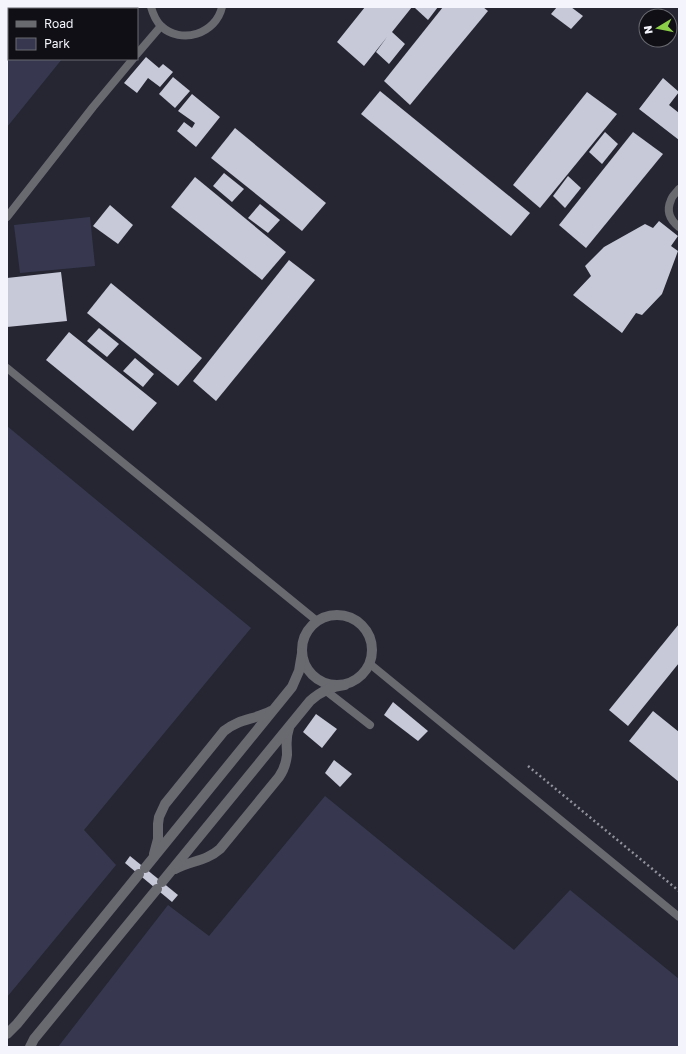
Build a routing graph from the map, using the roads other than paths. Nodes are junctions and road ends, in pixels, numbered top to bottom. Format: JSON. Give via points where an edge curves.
{"nodes":[{"id":1,"x":151,"y":7,"type":"edge"},
{"id":2,"x":222,"y":7,"type":"edge"},
{"id":3,"x":161,"y":26,"type":"junction"},
{"id":4,"x":138,"y":53,"type":"edge"},
{"id":5,"x":132,"y":60,"type":"edge"},
{"id":6,"x":679,"y":189,"type":"edge"},
{"id":7,"x":7,"y":217,"type":"edge"},
{"id":8,"x":679,"y":227,"type":"edge"},
{"id":9,"x":7,"y":368,"type":"edge"},
{"id":10,"x":317,"y":621,"type":"junction"},
{"id":11,"x":302,"y":653,"type":"junction"},
{"id":12,"x":370,"y":664,"type":"junction"},
{"id":13,"x":345,"y":685,"type":"junction"},
{"id":14,"x":325,"y":690,"type":"junction"},
{"id":15,"x":277,"y":706,"type":"junction"},
{"id":16,"x":294,"y":720,"type":"junction"},
{"id":17,"x":370,"y":726,"type":"dead end"},
{"id":18,"x":151,"y":859,"type":"junction"},
{"id":19,"x":169,"y":874,"type":"junction"},
{"id":20,"x":679,"y":916,"type":"edge"},
{"id":21,"x":7,"y":1034,"type":"edge"},
{"id":22,"x":30,"y":1047,"type":"edge"}],
"edges":[{"from":1,"to":3,"type":"lane"},
{"from":2,"to":3,"type":"lane","via":[[214,23],[205,31],[194,35],[182,36]]},
{"from":3,"to":4,"type":"lane"},
{"from":5,"to":7,"type":"lane"},
{"from":6,"to":8,"type":"lane","via":[[671,199],[668,211],[673,222]]},
{"from":9,"to":10,"type":"lane"},
{"from":10,"to":11,"type":"street","via":[[308,630],[303,641]]},
{"from":10,"to":12,"type":"street","via":[[328,616],[340,615],[351,617],[361,623],[372,642],[373,654]]},
{"from":11,"to":13,"type":"street","via":[[305,665],[322,683]]},
{"from":11,"to":15,"type":"street","via":[[296,679]]},
{"from":12,"to":13,"type":"street","via":[[356,681]]},
{"from":12,"to":20,"type":"lane"},
{"from":13,"to":14,"type":"street"},
{"from":14,"to":16,"type":"street","via":[[310,701]]},
{"from":14,"to":17,"type":"lane"},
{"from":15,"to":18,"type":"street"},
{"from":15,"to":18,"type":"street","via":[[264,715],[236,723],[219,737],[165,804],[159,817],[158,839]]},
{"from":16,"to":19,"type":"street"},
{"from":16,"to":19,"type":"street","via":[[288,729],[287,756],[283,771],[245,819],[214,854],[174,869]]},
{"from":18,"to":21,"type":"street"},
{"from":19,"to":22,"type":"street"}]}
